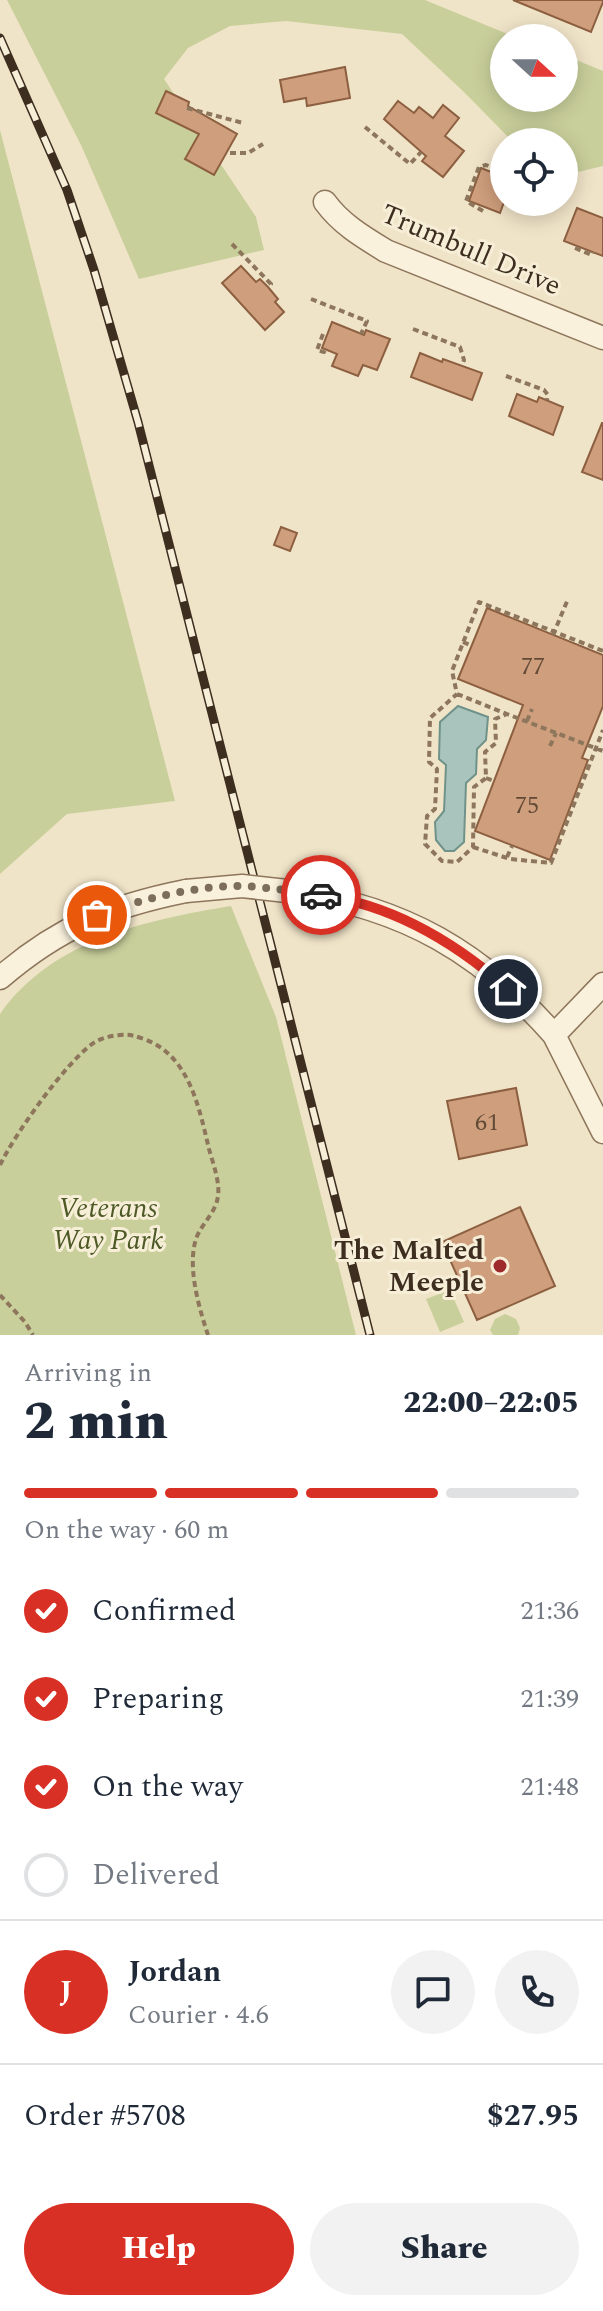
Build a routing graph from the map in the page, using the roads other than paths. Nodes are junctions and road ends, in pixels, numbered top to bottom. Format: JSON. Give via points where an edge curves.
{"nodes":[{"id":1,"x":325,"y":202,"type":"dead end"},
{"id":2,"x":603,"y":338,"type":"edge"},
{"id":3,"x":0,"y":978,"type":"edge"},
{"id":4,"x":603,"y":984,"type":"edge"},
{"id":5,"x":554,"y":1035,"type":"junction"},
{"id":6,"x":603,"y":1132,"type":"edge"}],
"edges":[{"from":1,"to":2,"type":"street","name":"Trumbull Drive","via":[[386,251]]},
{"from":3,"to":5,"type":"street","bridge":true,"via":[[97,915],[140,900],[242,886],[338,898],[417,926],[494,977]]},
{"from":4,"to":5,"type":"street"},
{"from":5,"to":6,"type":"street"}]}
